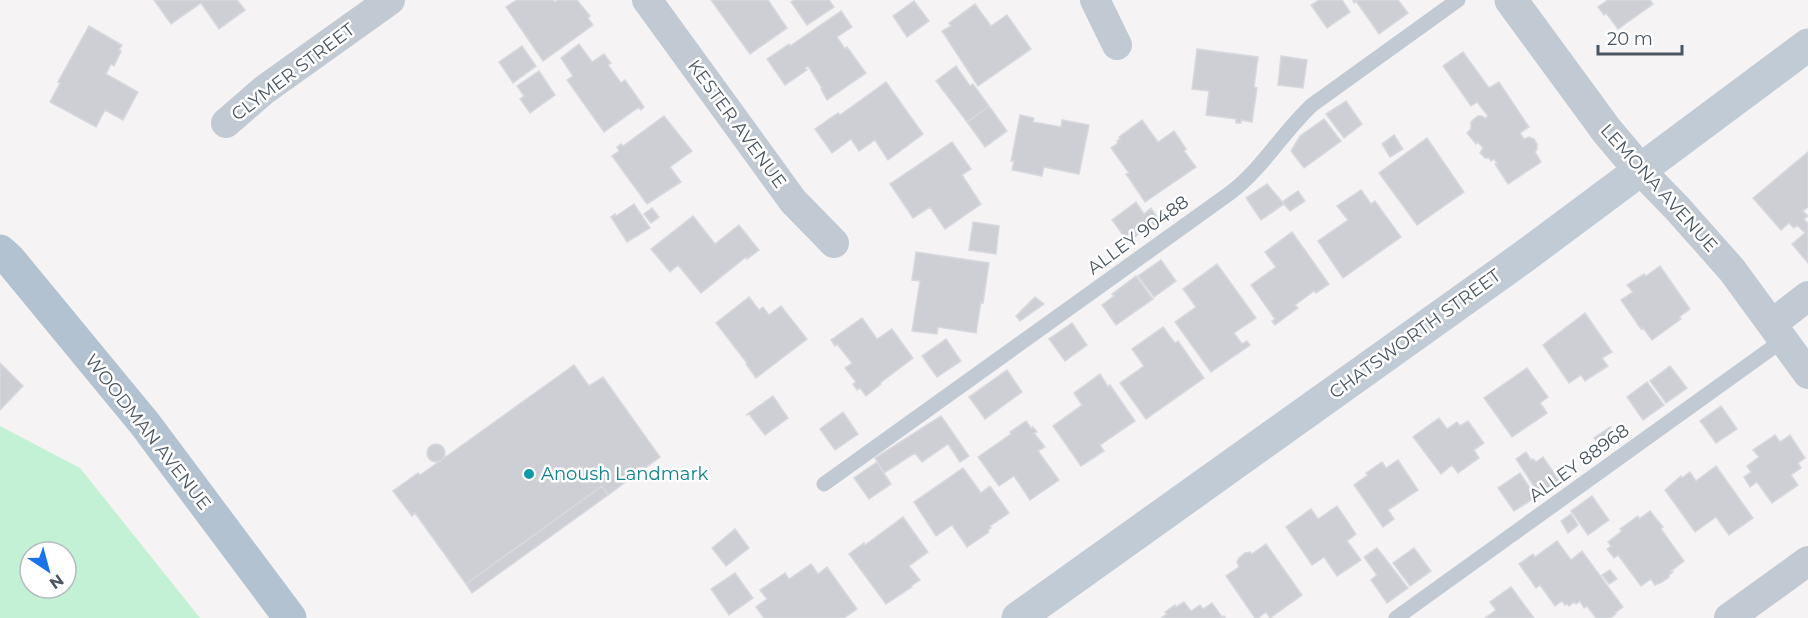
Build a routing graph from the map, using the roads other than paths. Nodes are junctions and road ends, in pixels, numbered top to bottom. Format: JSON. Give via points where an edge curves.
{"nodes":[{"id":1,"x":390,"y":0,"type":"edge"},
{"id":2,"x":647,"y":0,"type":"edge"},
{"id":3,"x":1095,"y":0,"type":"edge"},
{"id":4,"x":1458,"y":0,"type":"edge"},
{"id":5,"x":1511,"y":0,"type":"edge"},
{"id":6,"x":1118,"y":45,"type":"dead end"},
{"id":7,"x":1808,"y":45,"type":"edge"},
{"id":8,"x":226,"y":123,"type":"dead end"},
{"id":9,"x":1640,"y":170,"type":"junction"},
{"id":10,"x":834,"y":243,"type":"dead end"},
{"id":11,"x":3,"y":258,"type":"edge"},
{"id":12,"x":1808,"y":296,"type":"edge"},
{"id":13,"x":1778,"y":332,"type":"junction"},
{"id":14,"x":1808,"y":374,"type":"edge"},
{"id":15,"x":824,"y":484,"type":"dead end"},
{"id":16,"x":1808,"y":561,"type":"edge"},
{"id":17,"x":290,"y":618,"type":"edge"},
{"id":18,"x":1018,"y":618,"type":"edge"},
{"id":19,"x":1396,"y":618,"type":"edge"},
{"id":20,"x":1729,"y":618,"type":"edge"}],
"edges":[{"from":1,"to":8,"type":"street","name":"CLYMER STREET","via":[[264,90]]},
{"from":2,"to":10,"type":"street","name":"KESTER AVENUE","via":[[793,201]]},
{"from":3,"to":6,"type":"street"},
{"from":4,"to":15,"type":"lane","name":"ALLEY 90488","via":[[1312,105],[1236,189]]},
{"from":5,"to":9,"type":"street","name":"LEMONA AVENUE","via":[[1606,131]]},
{"from":7,"to":9,"type":"main road","name":"CHATSWORTH STREET"},
{"from":9,"to":13,"type":"street","name":"LEMONA AVENUE","via":[[1732,270]]},
{"from":9,"to":18,"type":"main road","name":"CHATSWORTH STREET"},
{"from":11,"to":17,"type":"main road","name":"WOODMAN AVENUE","via":[[145,424]]},
{"from":12,"to":13,"type":"street"},
{"from":13,"to":14,"type":"street","name":"LEMONA AVENUE"},
{"from":13,"to":19,"type":"lane","name":"ALLEY 88968"},
{"from":16,"to":20,"type":"street"}]}
